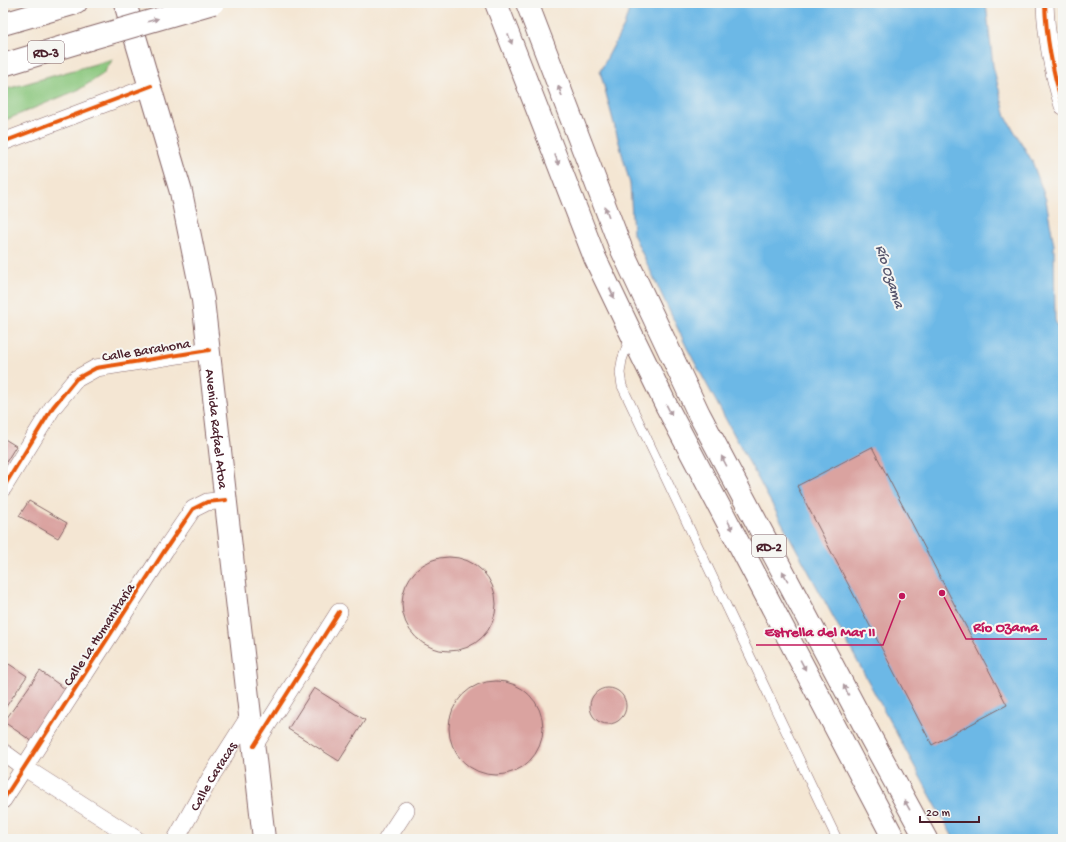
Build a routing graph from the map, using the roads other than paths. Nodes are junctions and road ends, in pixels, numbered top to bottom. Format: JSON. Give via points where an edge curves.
{"nodes":[{"id":1,"x":76,"y":3,"type":"edge"},
{"id":2,"x":125,"y":3,"type":"edge"},
{"id":3,"x":213,"y":3,"type":"edge"},
{"id":4,"x":496,"y":3,"type":"edge"},
{"id":5,"x":528,"y":3,"type":"edge"},
{"id":6,"x":1045,"y":3,"type":"edge"},
{"id":7,"x":3,"y":24,"type":"edge"},
{"id":8,"x":3,"y":65,"type":"edge"},
{"id":9,"x":151,"y":86,"type":"junction"},
{"id":10,"x":1063,"y":106,"type":"edge"},
{"id":11,"x":3,"y":142,"type":"edge"},
{"id":12,"x":631,"y":333,"type":"junction"},
{"id":13,"x":209,"y":350,"type":"junction"},
{"id":14,"x":3,"y":488,"type":"edge"},
{"id":15,"x":226,"y":500,"type":"junction"},
{"id":16,"x":339,"y":612,"type":"dead end"},
{"id":17,"x":250,"y":715,"type":"junction"},
{"id":18,"x":254,"y":746,"type":"junction"},
{"id":19,"x":3,"y":752,"type":"edge"},
{"id":20,"x":25,"y":768,"type":"junction"},
{"id":21,"x":3,"y":800,"type":"edge"},
{"id":22,"x":406,"y":810,"type":"dead end"},
{"id":23,"x":136,"y":839,"type":"edge"},
{"id":24,"x":176,"y":839,"type":"edge"},
{"id":25,"x":264,"y":839,"type":"edge"},
{"id":26,"x":387,"y":839,"type":"edge"},
{"id":27,"x":837,"y":839,"type":"edge"},
{"id":28,"x":894,"y":839,"type":"edge"},
{"id":29,"x":926,"y":839,"type":"edge"}],
"edges":[{"from":1,"to":7,"type":"main road"},
{"from":2,"to":9,"type":"main road","name":"Avenida Rafael Atoa"},
{"from":8,"to":3,"type":"main road","number":"RD-3","one_way":true,"bridge":true},
{"from":4,"to":12,"type":"main road","number":"RD-2","one_way":true,"via":[[595,258]]},
{"from":29,"to":5,"type":"main road","number":"RD-2","one_way":true,"via":[[699,414],[621,248]]},
{"from":6,"to":10,"type":"street","via":[[1055,80]]},
{"from":9,"to":11,"type":"street"},
{"from":9,"to":13,"type":"main road","name":"Avenida Rafael Atoa","via":[[181,192],[203,300]]},
{"from":12,"to":27,"type":"lane","via":[[622,360],[622,386]]},
{"from":12,"to":28,"type":"main road","number":"RD-2","one_way":true,"via":[[667,407]]},
{"from":13,"to":14,"type":"street","name":"Calle Barahona","via":[[96,368],[76,379],[53,407]]},
{"from":13,"to":15,"type":"main road","name":"Avenida Rafael Atoa"},
{"from":15,"to":17,"type":"main road","name":"Avenida Rafael Atoa"},
{"from":15,"to":20,"type":"street","name":"Calle La Humanitaria","via":[[207,502],[193,509]]},
{"from":16,"to":18,"type":"street"},
{"from":17,"to":18,"type":"main road","name":"Avenida Rafael Atoa"},
{"from":17,"to":24,"type":"street","name":"Calle Caracas"},
{"from":18,"to":25,"type":"main road","name":"Avenida Rafael Atoa"},
{"from":19,"to":20,"type":"street"},
{"from":20,"to":21,"type":"street","name":"Calle La Humanitaria"},
{"from":20,"to":23,"type":"street"},
{"from":22,"to":26,"type":"street"}]}
